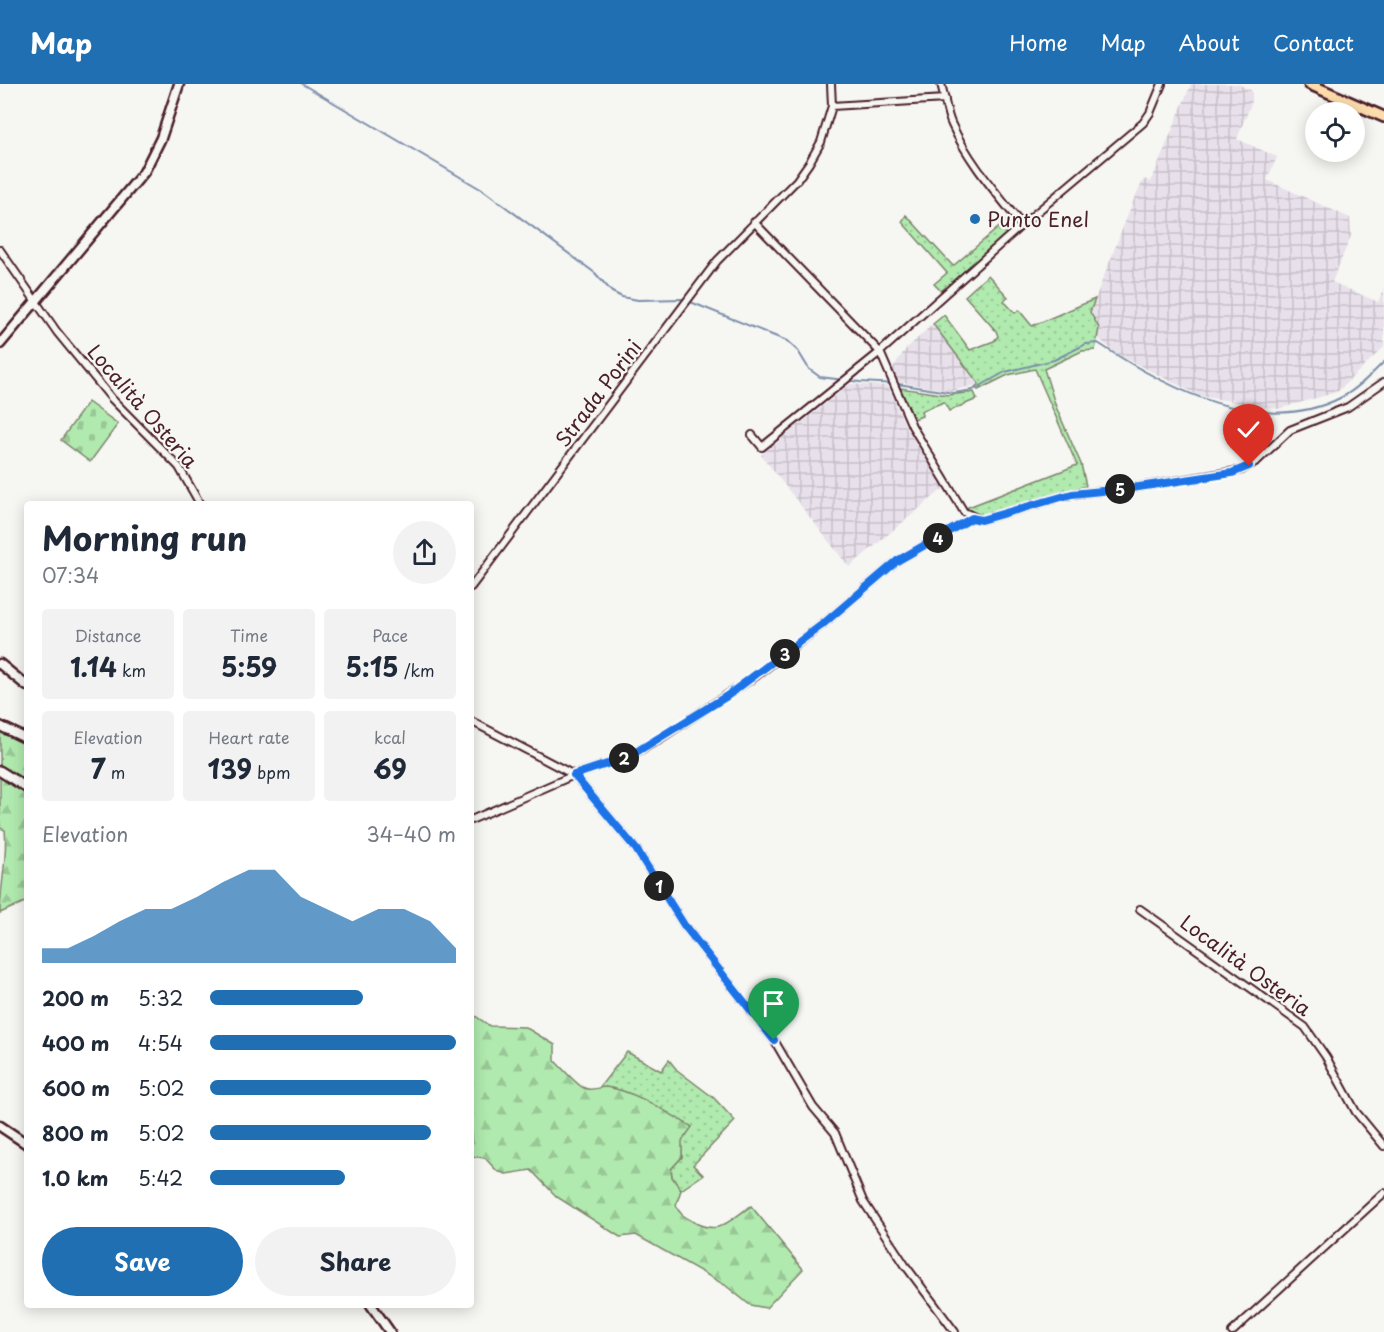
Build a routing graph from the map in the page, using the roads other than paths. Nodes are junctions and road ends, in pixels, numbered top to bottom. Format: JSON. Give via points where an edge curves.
{"nodes":[{"id":1,"x":179,"y":84,"type":"edge"},
{"id":2,"x":831,"y":84,"type":"edge"},
{"id":3,"x":942,"y":84,"type":"edge"},
{"id":4,"x":1162,"y":84,"type":"edge"},
{"id":5,"x":1309,"y":84,"type":"edge"},
{"id":6,"x":945,"y":99,"type":"junction"},
{"id":7,"x":832,"y":106,"type":"junction"},
{"id":8,"x":1384,"y":117,"type":"edge"},
{"id":9,"x":754,"y":222,"type":"junction"},
{"id":10,"x":1024,"y":223,"type":"junction"},
{"id":11,"x":0,"y":250,"type":"edge"},
{"id":12,"x":36,"y":303,"type":"junction"},
{"id":13,"x":0,"y":344,"type":"edge"},
{"id":14,"x":880,"y":352,"type":"junction"},
{"id":15,"x":1384,"y":382,"type":"edge"},
{"id":16,"x":752,"y":435,"type":"dead end"},
{"id":17,"x":198,"y":501,"type":"edge"},
{"id":18,"x":972,"y":518,"type":"junction"},
{"id":19,"x":474,"y":583,"type":"edge"},
{"id":20,"x":0,"y":664,"type":"edge"},
{"id":21,"x":24,"y":684,"type":"edge"},
{"id":22,"x":474,"y":723,"type":"edge"},
{"id":23,"x":0,"y":726,"type":"edge"},
{"id":24,"x":24,"y":738,"type":"edge"},
{"id":25,"x":0,"y":771,"type":"edge"},
{"id":26,"x":574,"y":775,"type":"junction"},
{"id":27,"x":24,"y":786,"type":"edge"},
{"id":28,"x":474,"y":819,"type":"edge"},
{"id":29,"x":1140,"y":909,"type":"dead end"},
{"id":30,"x":0,"y":1126,"type":"edge"},
{"id":31,"x":24,"y":1142,"type":"edge"},
{"id":32,"x":1384,"y":1146,"type":"edge"},
{"id":33,"x":1384,"y":1193,"type":"edge"},
{"id":34,"x":373,"y":1308,"type":"edge"},
{"id":35,"x":390,"y":1332,"type":"edge"},
{"id":36,"x":955,"y":1332,"type":"edge"},
{"id":37,"x":1232,"y":1332,"type":"edge"}],
"edges":[{"from":1,"to":12,"type":"street","via":[[161,138],[144,172]]},
{"from":2,"to":7,"type":"street","name":"Strada Porini"},
{"from":3,"to":6,"type":"street"},
{"from":4,"to":10,"type":"street","via":[[1143,123]]},
{"from":5,"to":8,"type":"main road"},
{"from":6,"to":7,"type":"street"},
{"from":6,"to":10,"type":"street","via":[[952,125],[981,175]]},
{"from":7,"to":9,"type":"street","name":"Strada Porini","via":[[821,142],[809,163]]},
{"from":9,"to":14,"type":"street"},
{"from":9,"to":19,"type":"street","name":"Strada Porini","via":[[717,261]]},
{"from":10,"to":14,"type":"street"},
{"from":11,"to":12,"type":"street","name":"Località Osteria"},
{"from":12,"to":13,"type":"street"},
{"from":12,"to":17,"type":"street","name":"Località Osteria","via":[[118,406],[179,467]]},
{"from":14,"to":16,"type":"street","via":[[762,447]]},
{"from":14,"to":18,"type":"street","via":[[912,426],[964,512]]},
{"from":15,"to":18,"type":"street","via":[[1348,407],[1295,427],[1242,470],[1072,494],[981,520]]},
{"from":18,"to":26,"type":"street","via":[[897,561],[815,630],[727,696],[628,757]]},
{"from":20,"to":21,"type":"street"},
{"from":22,"to":26,"type":"street"},
{"from":23,"to":24,"type":"street"},
{"from":25,"to":27,"type":"street"},
{"from":26,"to":28,"type":"street"},
{"from":26,"to":36,"type":"street","via":[[636,849],[684,925],[774,1040],[813,1107],[835,1133],[863,1201]]},
{"from":29,"to":32,"type":"street","name":"Località Osteria","via":[[1305,1027],[1356,1112]]},
{"from":30,"to":31,"type":"street"},
{"from":33,"to":37,"type":"street"},
{"from":34,"to":35,"type":"street"}]}
